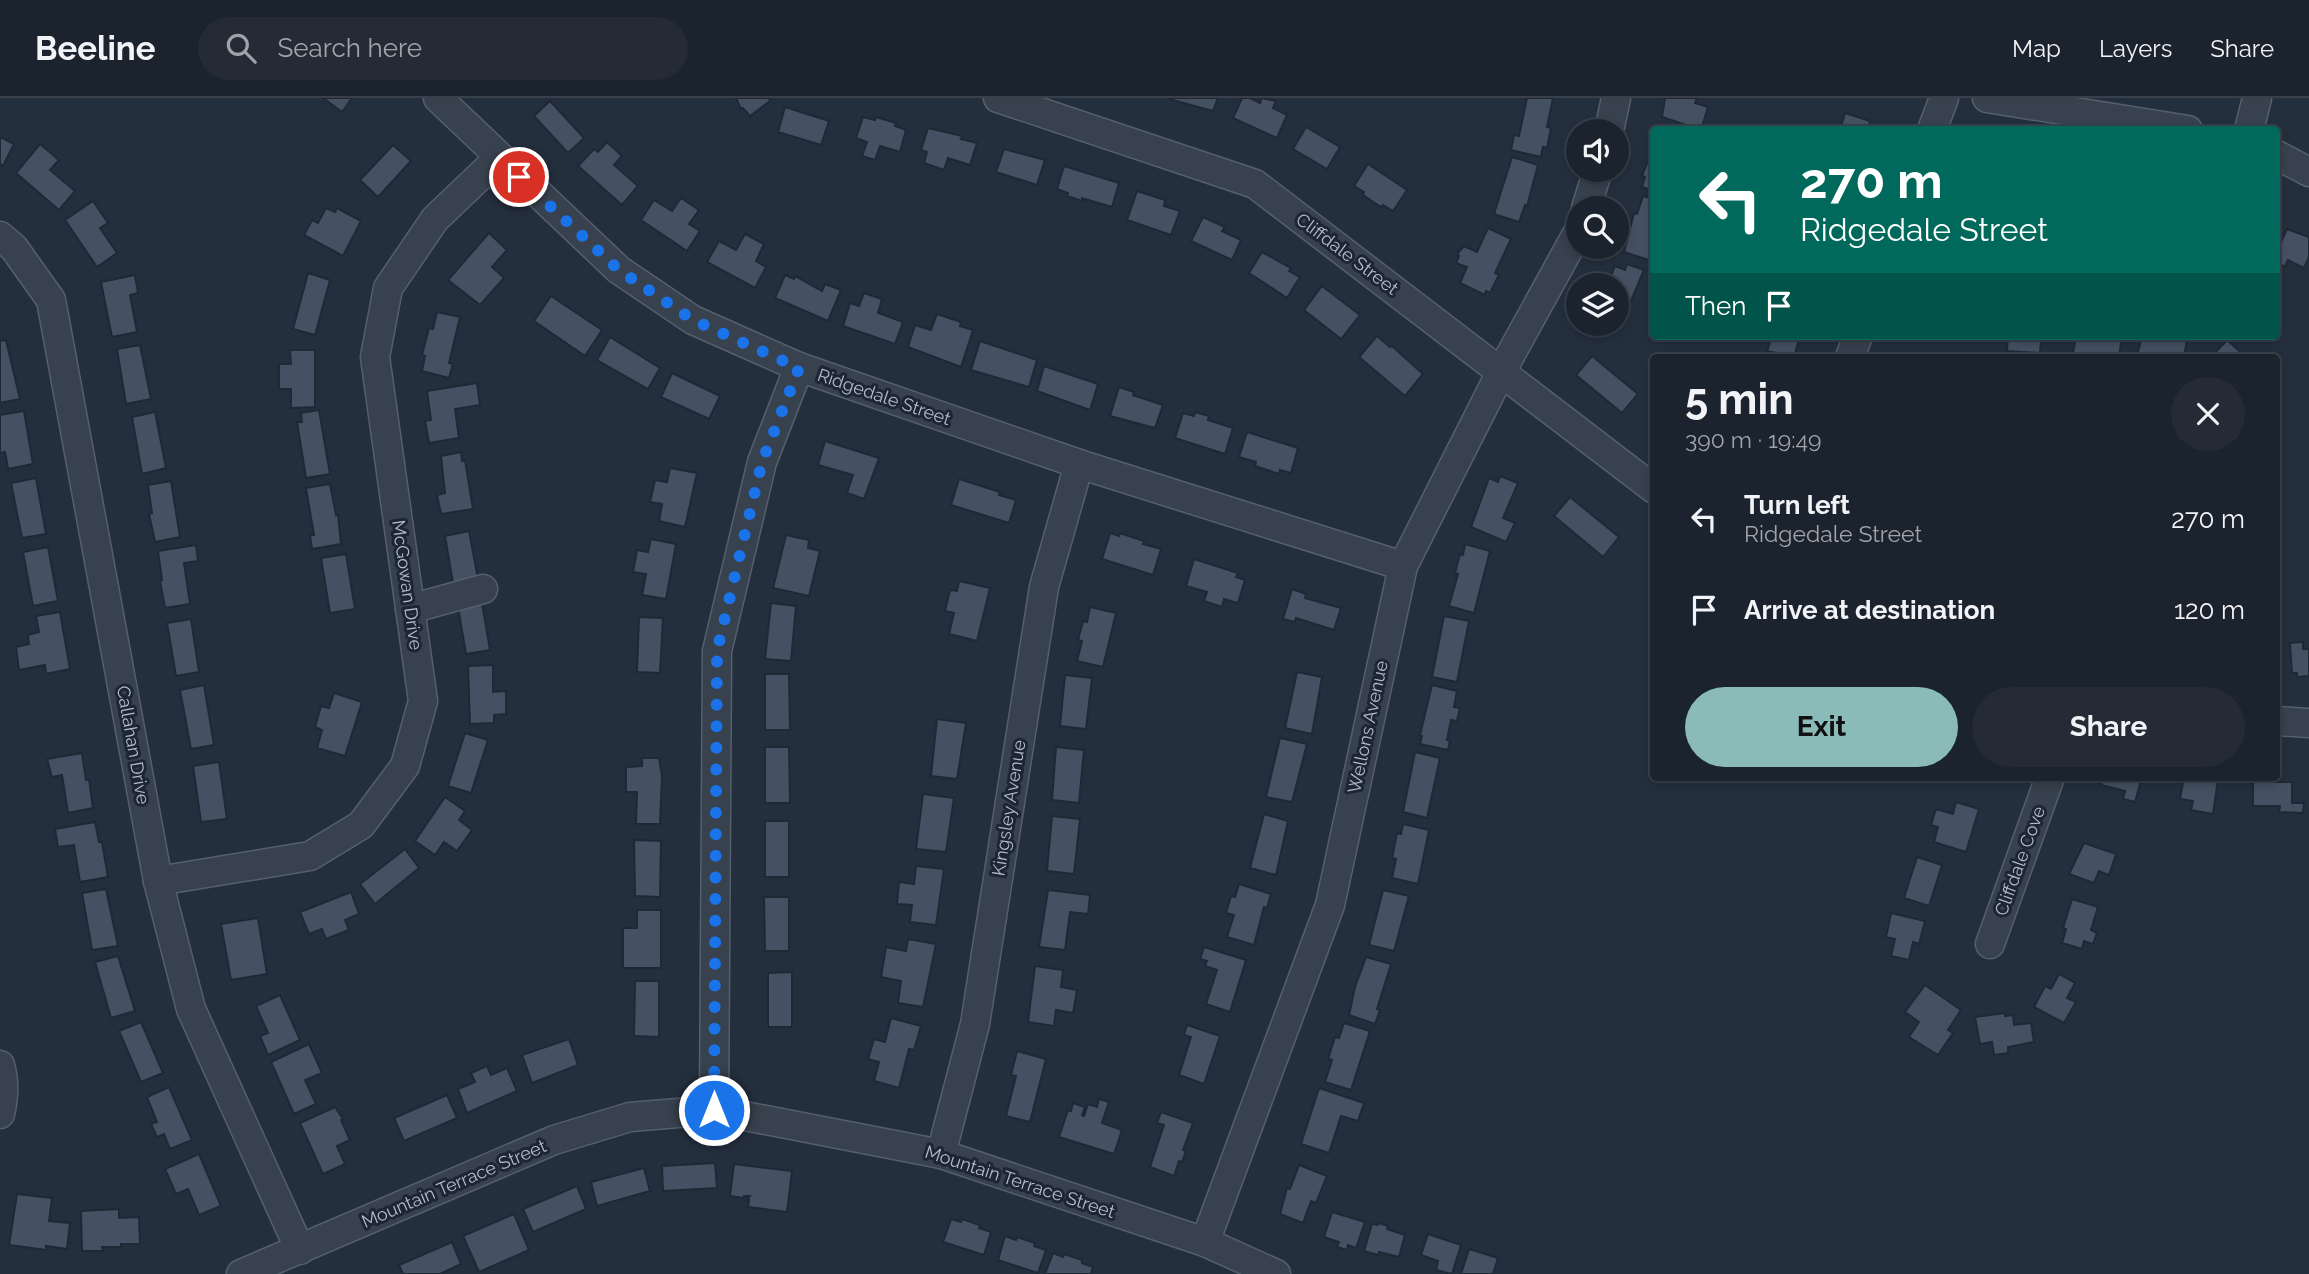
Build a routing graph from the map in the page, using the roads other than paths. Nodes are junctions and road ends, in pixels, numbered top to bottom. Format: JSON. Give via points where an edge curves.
{"nodes":[{"id":1,"x":438,"y":98,"type":"edge"},
{"id":2,"x":998,"y":98,"type":"edge"},
{"id":3,"x":1616,"y":98,"type":"edge"},
{"id":4,"x":1944,"y":98,"type":"edge"},
{"id":5,"x":1987,"y":98,"type":"edge"},
{"id":6,"x":2257,"y":98,"type":"edge"},
{"id":7,"x":1612,"y":119,"type":"edge"},
{"id":8,"x":1934,"y":126,"type":"edge"},
{"id":9,"x":2163,"y":126,"type":"edge"},
{"id":10,"x":2250,"y":126,"type":"edge"},
{"id":11,"x":2280,"y":157,"type":"edge"},
{"id":12,"x":499,"y":158,"type":"junction"},
{"id":13,"x":2309,"y":172,"type":"edge"},
{"id":14,"x":0,"y":236,"type":"edge"},
{"id":15,"x":1566,"y":254,"type":"edge"},
{"id":16,"x":799,"y":368,"type":"junction"},
{"id":17,"x":1501,"y":372,"type":"junction"},
{"id":18,"x":1079,"y":464,"type":"junction"},
{"id":19,"x":1650,"y":486,"type":"edge"},
{"id":20,"x":1403,"y":566,"type":"junction"},
{"id":21,"x":484,"y":589,"type":"dead end"},
{"id":22,"x":410,"y":609,"type":"junction"},
{"id":23,"x":2280,"y":722,"type":"edge"},
{"id":24,"x":2309,"y":723,"type":"edge"},
{"id":25,"x":2049,"y":781,"type":"edge"},
{"id":26,"x":158,"y":881,"type":"junction"},
{"id":27,"x":1990,"y":944,"type":"dead end"},
{"id":28,"x":0,"y":1066,"type":"edge"},
{"id":29,"x":714,"y":1110,"type":"junction"},
{"id":30,"x":0,"y":1114,"type":"edge"},
{"id":31,"x":941,"y":1154,"type":"junction"},
{"id":32,"x":1205,"y":1242,"type":"junction"},
{"id":33,"x":300,"y":1251,"type":"junction"},
{"id":34,"x":241,"y":1274,"type":"edge"},
{"id":35,"x":1276,"y":1274,"type":"edge"}],
"edges":[{"from":1,"to":12,"type":"street","name":"Ridgedale Street"},
{"from":2,"to":17,"type":"street","name":"Cliffdale Street","via":[[1255,184]]},
{"from":3,"to":7,"type":"street"},
{"from":4,"to":8,"type":"street"},
{"from":5,"to":9,"type":"street"},
{"from":6,"to":10,"type":"street"},
{"from":11,"to":13,"type":"street"},
{"from":12,"to":16,"type":"street","name":"Ridgedale Street","via":[[630,277],[693,320]]},
{"from":12,"to":22,"type":"street","name":"McGowan Drive","via":[[435,219],[388,288],[374,357]]},
{"from":14,"to":26,"type":"street","name":"Callahan Drive","via":[[15,248],[51,300]]},
{"from":15,"to":17,"type":"street","name":"Wellons Avenue"},
{"from":16,"to":18,"type":"street","name":"Ridgedale Street"},
{"from":16,"to":29,"type":"street","via":[[762,462],[717,651]]},
{"from":17,"to":19,"type":"street","name":"Cliffdale Street"},
{"from":17,"to":20,"type":"street","name":"Wellons Avenue"},
{"from":18,"to":20,"type":"street","name":"Ridgedale Street"},
{"from":18,"to":31,"type":"street","name":"Kingsley Avenue","via":[[1044,587],[975,1024]]},
{"from":20,"to":32,"type":"street","name":"Wellons Avenue","via":[[1330,905]]},
{"from":21,"to":22,"type":"street"},
{"from":22,"to":26,"type":"street","name":"McGowan Drive","via":[[423,701],[405,766],[361,825],[310,856]]},
{"from":23,"to":24,"type":"street"},
{"from":25,"to":27,"type":"street","name":"Cliffdale Cove"},
{"from":26,"to":33,"type":"street","name":"Callahan Drive","via":[[191,1009]]},
{"from":28,"to":30,"type":"street","via":[[4,1086]]},
{"from":29,"to":31,"type":"street","name":"Mountain Terrace Street"},
{"from":29,"to":33,"type":"street","name":"Mountain Terrace Street","via":[[630,1117],[554,1140]]},
{"from":31,"to":32,"type":"street","name":"Mountain Terrace Street"},
{"from":32,"to":35,"type":"street","name":"Mountain Terrace Street"},
{"from":33,"to":34,"type":"street","name":"Mountain Terrace Street"}]}
